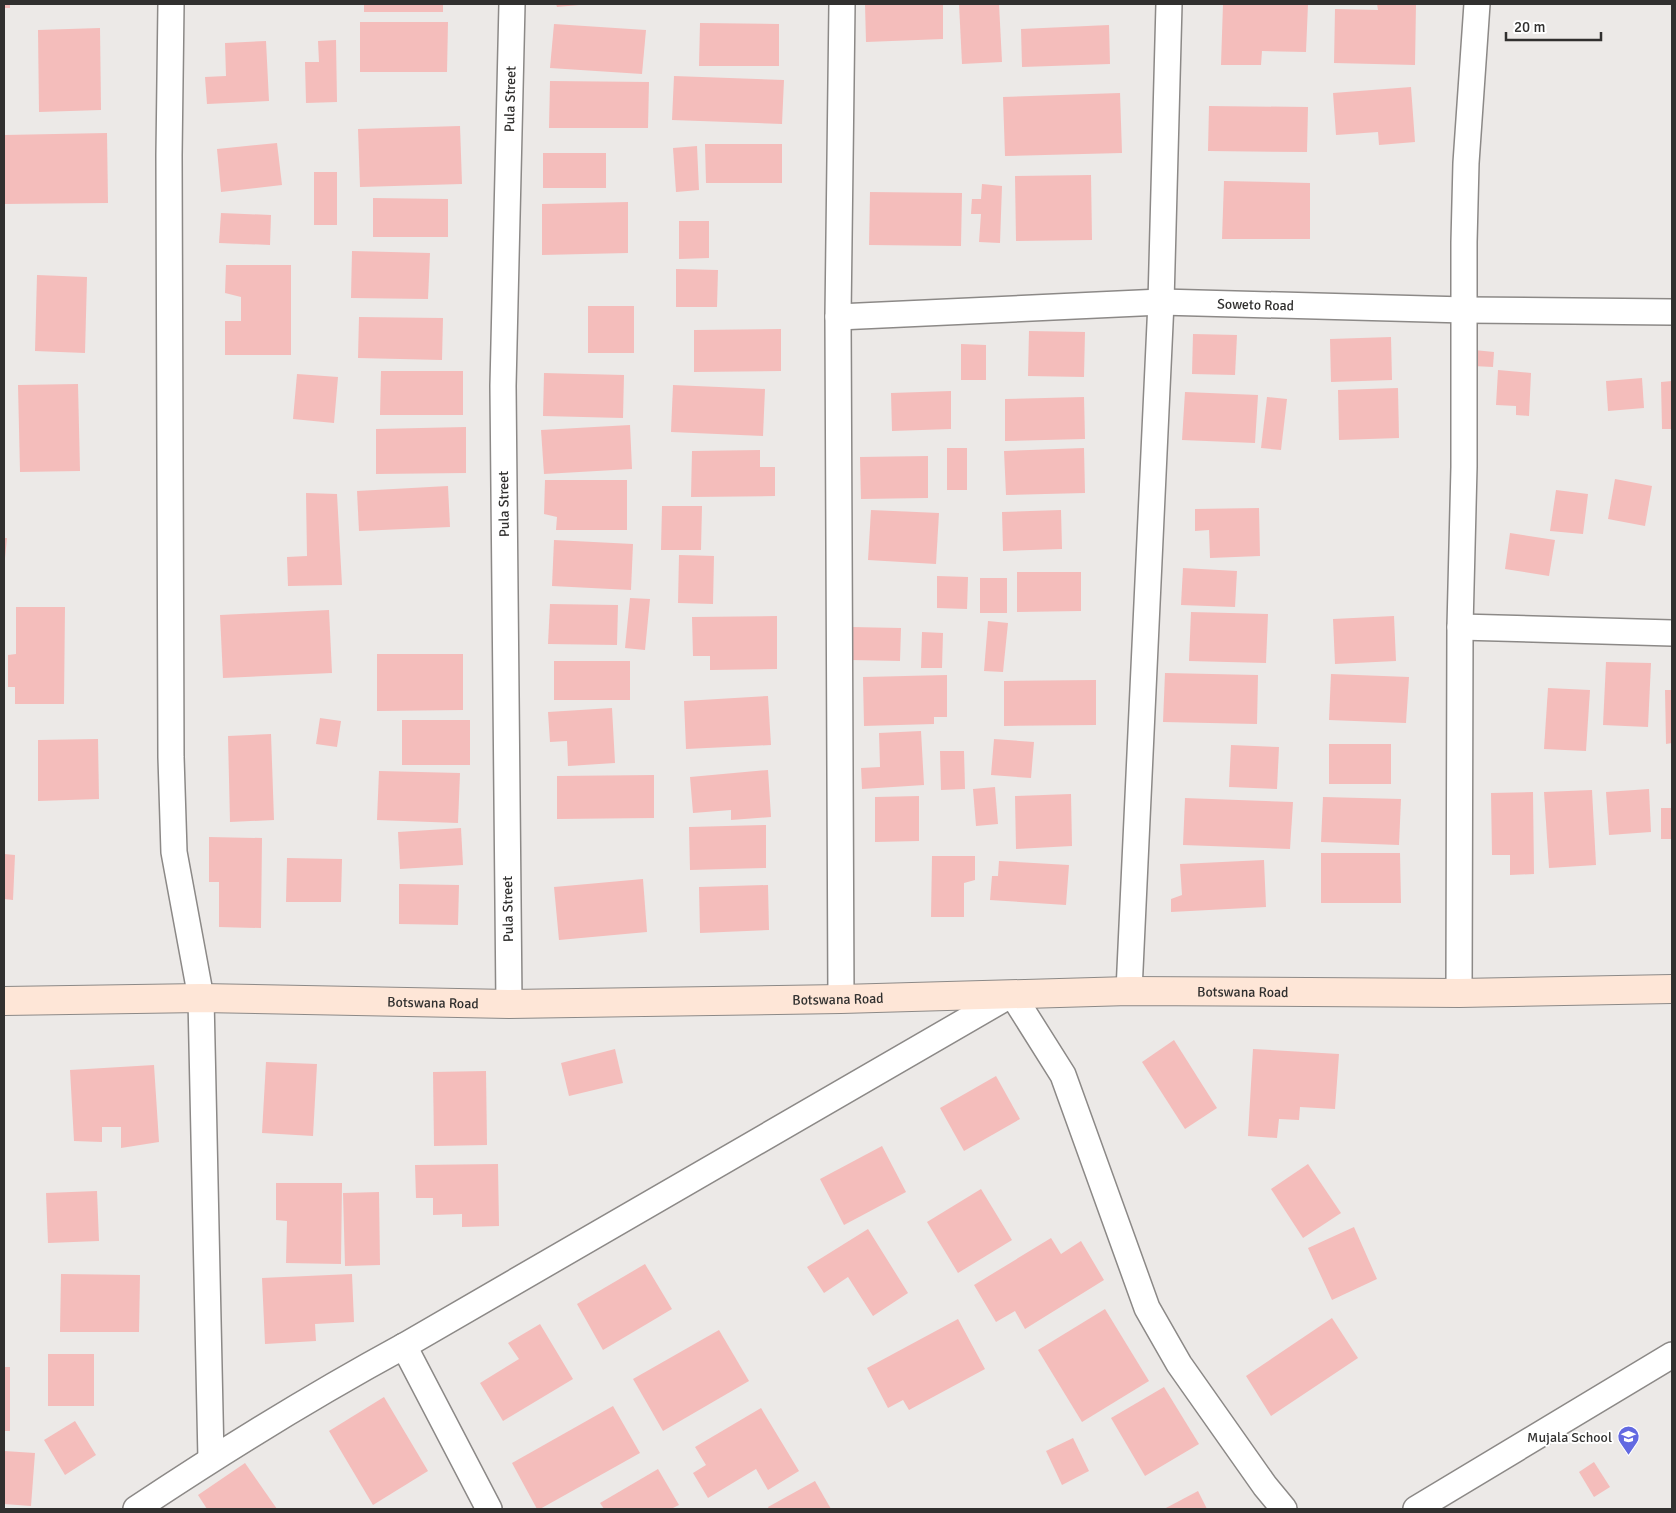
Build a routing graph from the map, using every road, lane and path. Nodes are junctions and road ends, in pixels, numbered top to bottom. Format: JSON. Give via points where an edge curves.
{"nodes":[{"id":1,"x":171,"y":4,"type":"edge"},
{"id":2,"x":512,"y":4,"type":"edge"},
{"id":3,"x":842,"y":4,"type":"edge"},
{"id":4,"x":1169,"y":4,"type":"edge"},
{"id":5,"x":1477,"y":4,"type":"edge"},
{"id":6,"x":1161,"y":302,"type":"junction"},
{"id":7,"x":1465,"y":310,"type":"junction"},
{"id":8,"x":1672,"y":312,"type":"edge"},
{"id":9,"x":838,"y":317,"type":"junction"},
{"id":10,"x":1460,"y":627,"type":"junction"},
{"id":11,"x":1672,"y":633,"type":"edge"},
{"id":12,"x":1672,"y":989,"type":"edge"},
{"id":13,"x":1129,"y":991,"type":"junction"},
{"id":14,"x":1459,"y":993,"type":"junction"},
{"id":15,"x":1012,"y":994,"type":"junction"},
{"id":16,"x":201,"y":998,"type":"junction"},
{"id":17,"x":841,"y":999,"type":"junction"},
{"id":18,"x":4,"y":1001,"type":"edge"},
{"id":19,"x":509,"y":1004,"type":"junction"},
{"id":20,"x":404,"y":1346,"type":"junction"},
{"id":21,"x":1672,"y":1355,"type":"edge"},
{"id":22,"x":211,"y":1459,"type":"junction"},
{"id":23,"x":136,"y":1509,"type":"edge"},
{"id":24,"x":489,"y":1509,"type":"edge"},
{"id":25,"x":1284,"y":1509,"type":"edge"},
{"id":26,"x":1416,"y":1509,"type":"edge"}],
"edges":[{"from":1,"to":16,"type":"street","via":[[169,165],[174,852]]},
{"from":2,"to":19,"type":"street","name":"Pula Street","via":[[503,386]]},
{"from":3,"to":9,"type":"street"},
{"from":4,"to":6,"type":"street"},
{"from":5,"to":7,"type":"street","via":[[1466,163]]},
{"from":6,"to":7,"type":"street","name":"Soweto Road"},
{"from":6,"to":9,"type":"street","name":"Soweto Road"},
{"from":6,"to":13,"type":"street"},
{"from":7,"to":8,"type":"street","name":"Soweto Road"},
{"from":7,"to":10,"type":"street"},
{"from":9,"to":17,"type":"street"},
{"from":10,"to":11,"type":"street"},
{"from":10,"to":14,"type":"street"},
{"from":12,"to":14,"type":"street","name":"Botswana Road"},
{"from":13,"to":14,"type":"street","name":"Botswana Road"},
{"from":13,"to":15,"type":"street","name":"Botswana Road"},
{"from":15,"to":17,"type":"street","name":"Botswana Road"},
{"from":15,"to":20,"type":"street"},
{"from":15,"to":25,"type":"street","via":[[1063,1075],[1147,1308],[1178,1364]]},
{"from":16,"to":18,"type":"street","name":"Botswana Road"},
{"from":16,"to":19,"type":"street","name":"Botswana Road"},
{"from":16,"to":22,"type":"street"},
{"from":17,"to":19,"type":"street","name":"Botswana Road"},
{"from":20,"to":22,"type":"street","via":[[337,1382]]},
{"from":20,"to":24,"type":"street"},
{"from":21,"to":26,"type":"street"},
{"from":22,"to":23,"type":"street"}]}
